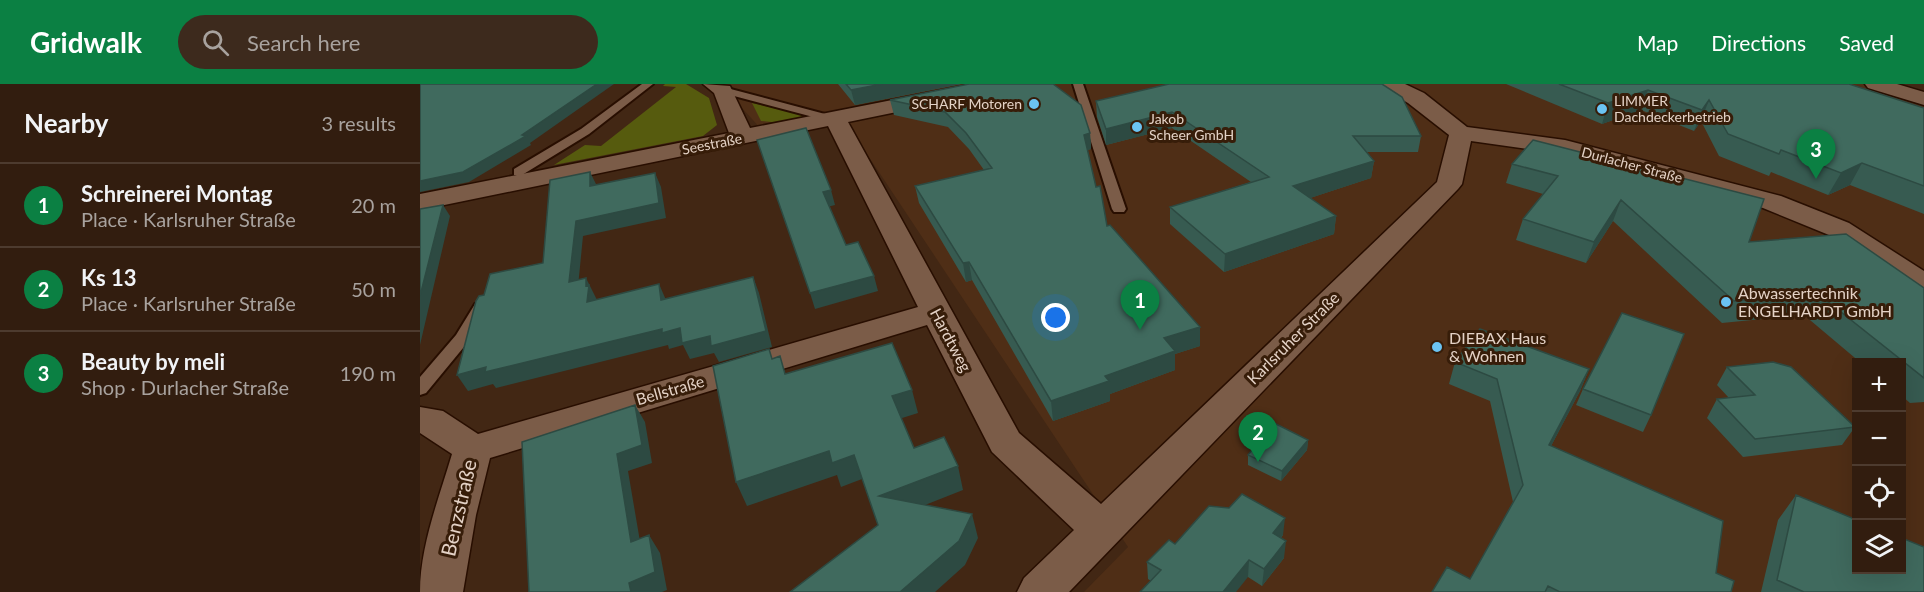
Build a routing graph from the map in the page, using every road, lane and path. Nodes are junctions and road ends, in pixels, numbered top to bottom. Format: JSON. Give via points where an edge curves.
{"nodes":[{"id":1,"x":648,"y":84,"type":"edge"},
{"id":2,"x":1004,"y":84,"type":"edge"},
{"id":3,"x":1078,"y":84,"type":"edge"},
{"id":4,"x":1389,"y":84,"type":"edge"},
{"id":5,"x":1875,"y":84,"type":"edge"},
{"id":6,"x":718,"y":87,"type":"edge"},
{"id":7,"x":1924,"y":99,"type":"edge"},
{"id":8,"x":836,"y":120,"type":"junction"},
{"id":9,"x":1461,"y":133,"type":"junction"},
{"id":10,"x":743,"y":138,"type":"junction"},
{"id":11,"x":518,"y":172,"type":"dead end"},
{"id":12,"x":420,"y":202,"type":"edge"},
{"id":13,"x":1119,"y":208,"type":"dead end"},
{"id":14,"x":1924,"y":284,"type":"edge"},
{"id":15,"x":482,"y":306,"type":"edge"},
{"id":16,"x":936,"y":312,"type":"junction"},
{"id":17,"x":420,"y":389,"type":"edge"},
{"id":18,"x":420,"y":420,"type":"edge"},
{"id":19,"x":473,"y":449,"type":"junction"},
{"id":20,"x":1103,"y":531,"type":"junction"},
{"id":21,"x":440,"y":592,"type":"edge"},
{"id":22,"x":1040,"y":592,"type":"edge"}],
"edges":[{"from":1,"to":11,"type":"lane","via":[[595,127]]},
{"from":2,"to":8,"type":"street","name":"Seestraße"},
{"from":3,"to":13,"type":"lane"},
{"from":4,"to":9,"type":"street","via":[[1416,98]]},
{"from":5,"to":7,"type":"street"},
{"from":6,"to":8,"type":"lane"},
{"from":6,"to":10,"type":"street"},
{"from":8,"to":10,"type":"street","name":"Seestraße"},
{"from":8,"to":16,"type":"street","name":"Hardtweg"},
{"from":9,"to":14,"type":"street","name":"Durlacher Straße","via":[[1565,147],[1772,202],[1839,228]]},
{"from":9,"to":20,"type":"street","name":"Karlsruher Straße","via":[[1449,184]]},
{"from":10,"to":12,"type":"street","name":"Seestraße"},
{"from":15,"to":17,"type":"lane","via":[[462,338]]},
{"from":16,"to":19,"type":"street","name":"Bellstraße"},
{"from":16,"to":20,"type":"street","name":"Hardtweg","via":[[1005,442]]},
{"from":18,"to":19,"type":"street","name":"Benzstraße","via":[[430,420]]},
{"from":19,"to":21,"type":"street","name":"Benzstraße"},
{"from":20,"to":22,"type":"street","name":"Karlsruher Straße"}]}
